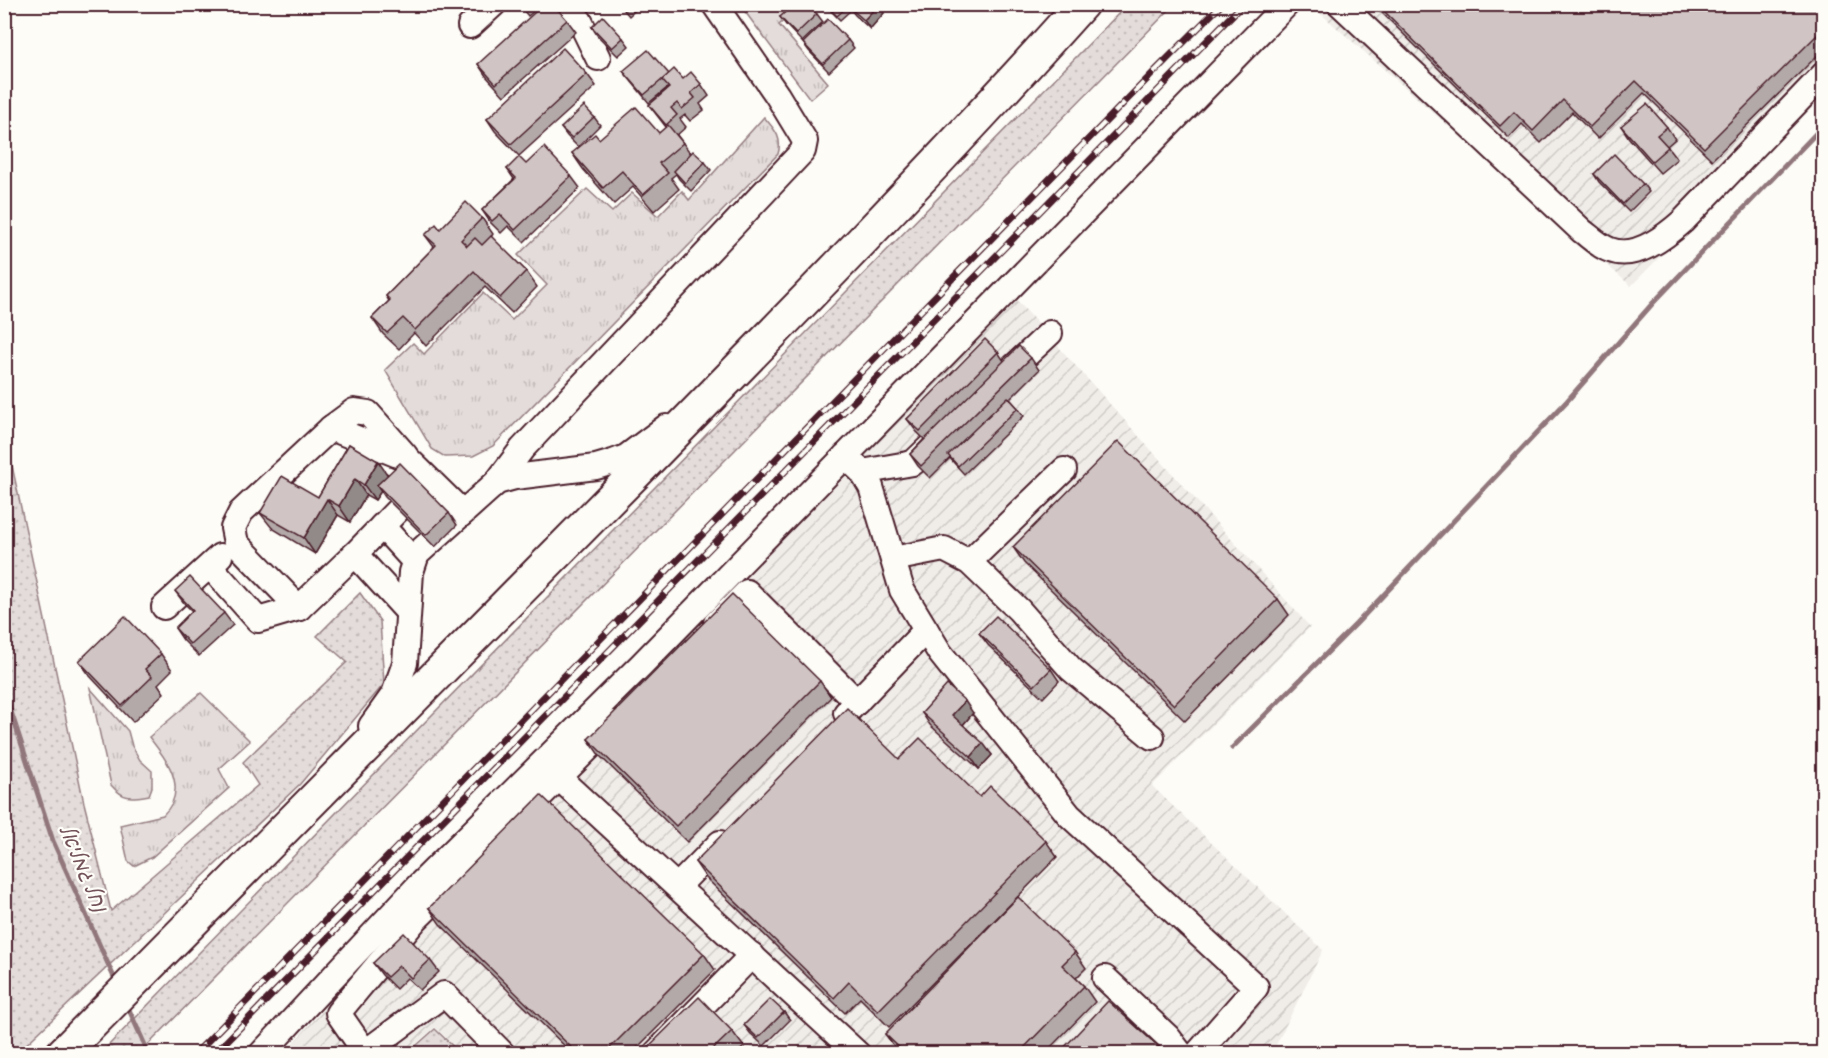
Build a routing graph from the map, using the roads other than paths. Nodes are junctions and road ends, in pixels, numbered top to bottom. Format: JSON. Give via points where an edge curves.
{"nodes":[{"id":1,"x":494,"y":4,"type":"edge"},
{"id":2,"x":566,"y":4,"type":"edge"},
{"id":3,"x":714,"y":4,"type":"edge"},
{"id":4,"x":1082,"y":4,"type":"edge"},
{"id":5,"x":1287,"y":4,"type":"edge"},
{"id":6,"x":1340,"y":4,"type":"edge"},
{"id":7,"x":470,"y":26,"type":"dead end"},
{"id":8,"x":598,"y":58,"type":"dead end"},
{"id":9,"x":1824,"y":74,"type":"edge"},
{"id":10,"x":1050,"y":333,"type":"dead end"},
{"id":11,"x":725,"y":382,"type":"junction"},
{"id":12,"x":990,"y":390,"type":"edge"},
{"id":13,"x":956,"y":422,"type":"edge"},
{"id":14,"x":845,"y":456,"type":"junction"},
{"id":15,"x":1064,"y":470,"type":"dead end"},
{"id":16,"x":862,"y":472,"type":"junction"},
{"id":17,"x":428,"y":478,"type":"junction"},
{"id":18,"x":497,"y":482,"type":"junction"},
{"id":19,"x":463,"y":513,"type":"junction"},
{"id":20,"x":382,"y":526,"type":"junction"},
{"id":21,"x":236,"y":543,"type":"junction"},
{"id":22,"x":355,"y":554,"type":"junction"},
{"id":23,"x":893,"y":559,"type":"junction"},
{"id":24,"x":414,"y":561,"type":"junction"},
{"id":25,"x":969,"y":562,"type":"junction"},
{"id":26,"x":210,"y":566,"type":"junction"},
{"id":27,"x":164,"y":607,"type":"dead end"},
{"id":28,"x":299,"y":608,"type":"junction"},
{"id":29,"x":408,"y":612,"type":"junction"},
{"id":30,"x":926,"y":630,"type":"junction"},
{"id":31,"x":704,"y":634,"type":"edge"},
{"id":32,"x":857,"y":702,"type":"junction"},
{"id":33,"x":627,"y":710,"type":"edge"},
{"id":34,"x":832,"y":727,"type":"edge"},
{"id":35,"x":1152,"y":737,"type":"dead end"},
{"id":36,"x":559,"y":777,"type":"junction"},
{"id":37,"x":317,"y":797,"type":"junction"},
{"id":38,"x":735,"y":827,"type":"edge"},
{"id":39,"x":678,"y":886,"type":"junction"},
{"id":40,"x":752,"y":955,"type":"junction"},
{"id":41,"x":1110,"y":994,"type":"dead end"},
{"id":42,"x":65,"y":1050,"type":"edge"},
{"id":43,"x":364,"y":1052,"type":"edge"},
{"id":44,"x":261,"y":1053,"type":"edge"},
{"id":45,"x":502,"y":1053,"type":"edge"},
{"id":46,"x":655,"y":1053,"type":"edge"},
{"id":47,"x":858,"y":1053,"type":"edge"},
{"id":48,"x":1181,"y":1053,"type":"edge"},
{"id":49,"x":1197,"y":1053,"type":"edge"}],
"edges":[{"from":1,"to":7,"type":"street"},
{"from":2,"to":8,"type":"street","via":[[580,21]]},
{"from":3,"to":18,"type":"street","via":[[792,119],[805,141],[803,151],[522,449]]},
{"from":4,"to":11,"type":"main road","via":[[991,106]]},
{"from":5,"to":14,"type":"street"},
{"from":6,"to":9,"type":"street","via":[[1582,231],[1608,250],[1620,253],[1648,245],[1683,221]]},
{"from":10,"to":12,"type":"street"},
{"from":11,"to":18,"type":"street","via":[[626,457],[596,467]]},
{"from":11,"to":37,"type":"main road"},
{"from":13,"to":16,"type":"street","via":[[913,463]]},
{"from":14,"to":16,"type":"street"},
{"from":14,"to":44,"type":"street","via":[[418,886]]},
{"from":15,"to":25,"type":"street"},
{"from":16,"to":23,"type":"street","via":[[872,487]]},
{"from":17,"to":19,"type":"street"},
{"from":17,"to":20,"type":"street"},
{"from":17,"to":21,"type":"street","via":[[408,459],[331,428],[241,512],[233,528]]},
{"from":18,"to":19,"type":"street"},
{"from":19,"to":24,"type":"street"},
{"from":20,"to":22,"type":"street"},
{"from":20,"to":24,"type":"street"},
{"from":21,"to":26,"type":"street"},
{"from":21,"to":28,"type":"street"},
{"from":22,"to":28,"type":"street"},
{"from":22,"to":29,"type":"street"},
{"from":23,"to":25,"type":"street","via":[[944,549]]},
{"from":23,"to":30,"type":"street","via":[[902,590]]},
{"from":24,"to":29,"type":"street"},
{"from":25,"to":35,"type":"street","via":[[1071,669]]},
{"from":26,"to":27,"type":"street"},
{"from":26,"to":28,"type":"street","via":[[258,620]]},
{"from":29,"to":37,"type":"street","via":[[405,663],[394,694]]},
{"from":30,"to":32,"type":"street"},
{"from":30,"to":49,"type":"street","via":[[1069,816],[1256,987]]},
{"from":31,"to":32,"type":"street","via":[[747,592]]},
{"from":32,"to":34,"type":"street"},
{"from":33,"to":36,"type":"street"},
{"from":36,"to":39,"type":"street"},
{"from":36,"to":43,"type":"street","via":[[415,920],[338,1013]]},
{"from":37,"to":42,"type":"main road"},
{"from":38,"to":39,"type":"street"},
{"from":39,"to":40,"type":"street"},
{"from":40,"to":46,"type":"street"},
{"from":40,"to":47,"type":"street"},
{"from":41,"to":48,"type":"street","via":[[1168,1037]]},
{"from":43,"to":45,"type":"street","via":[[444,994]]}]}
